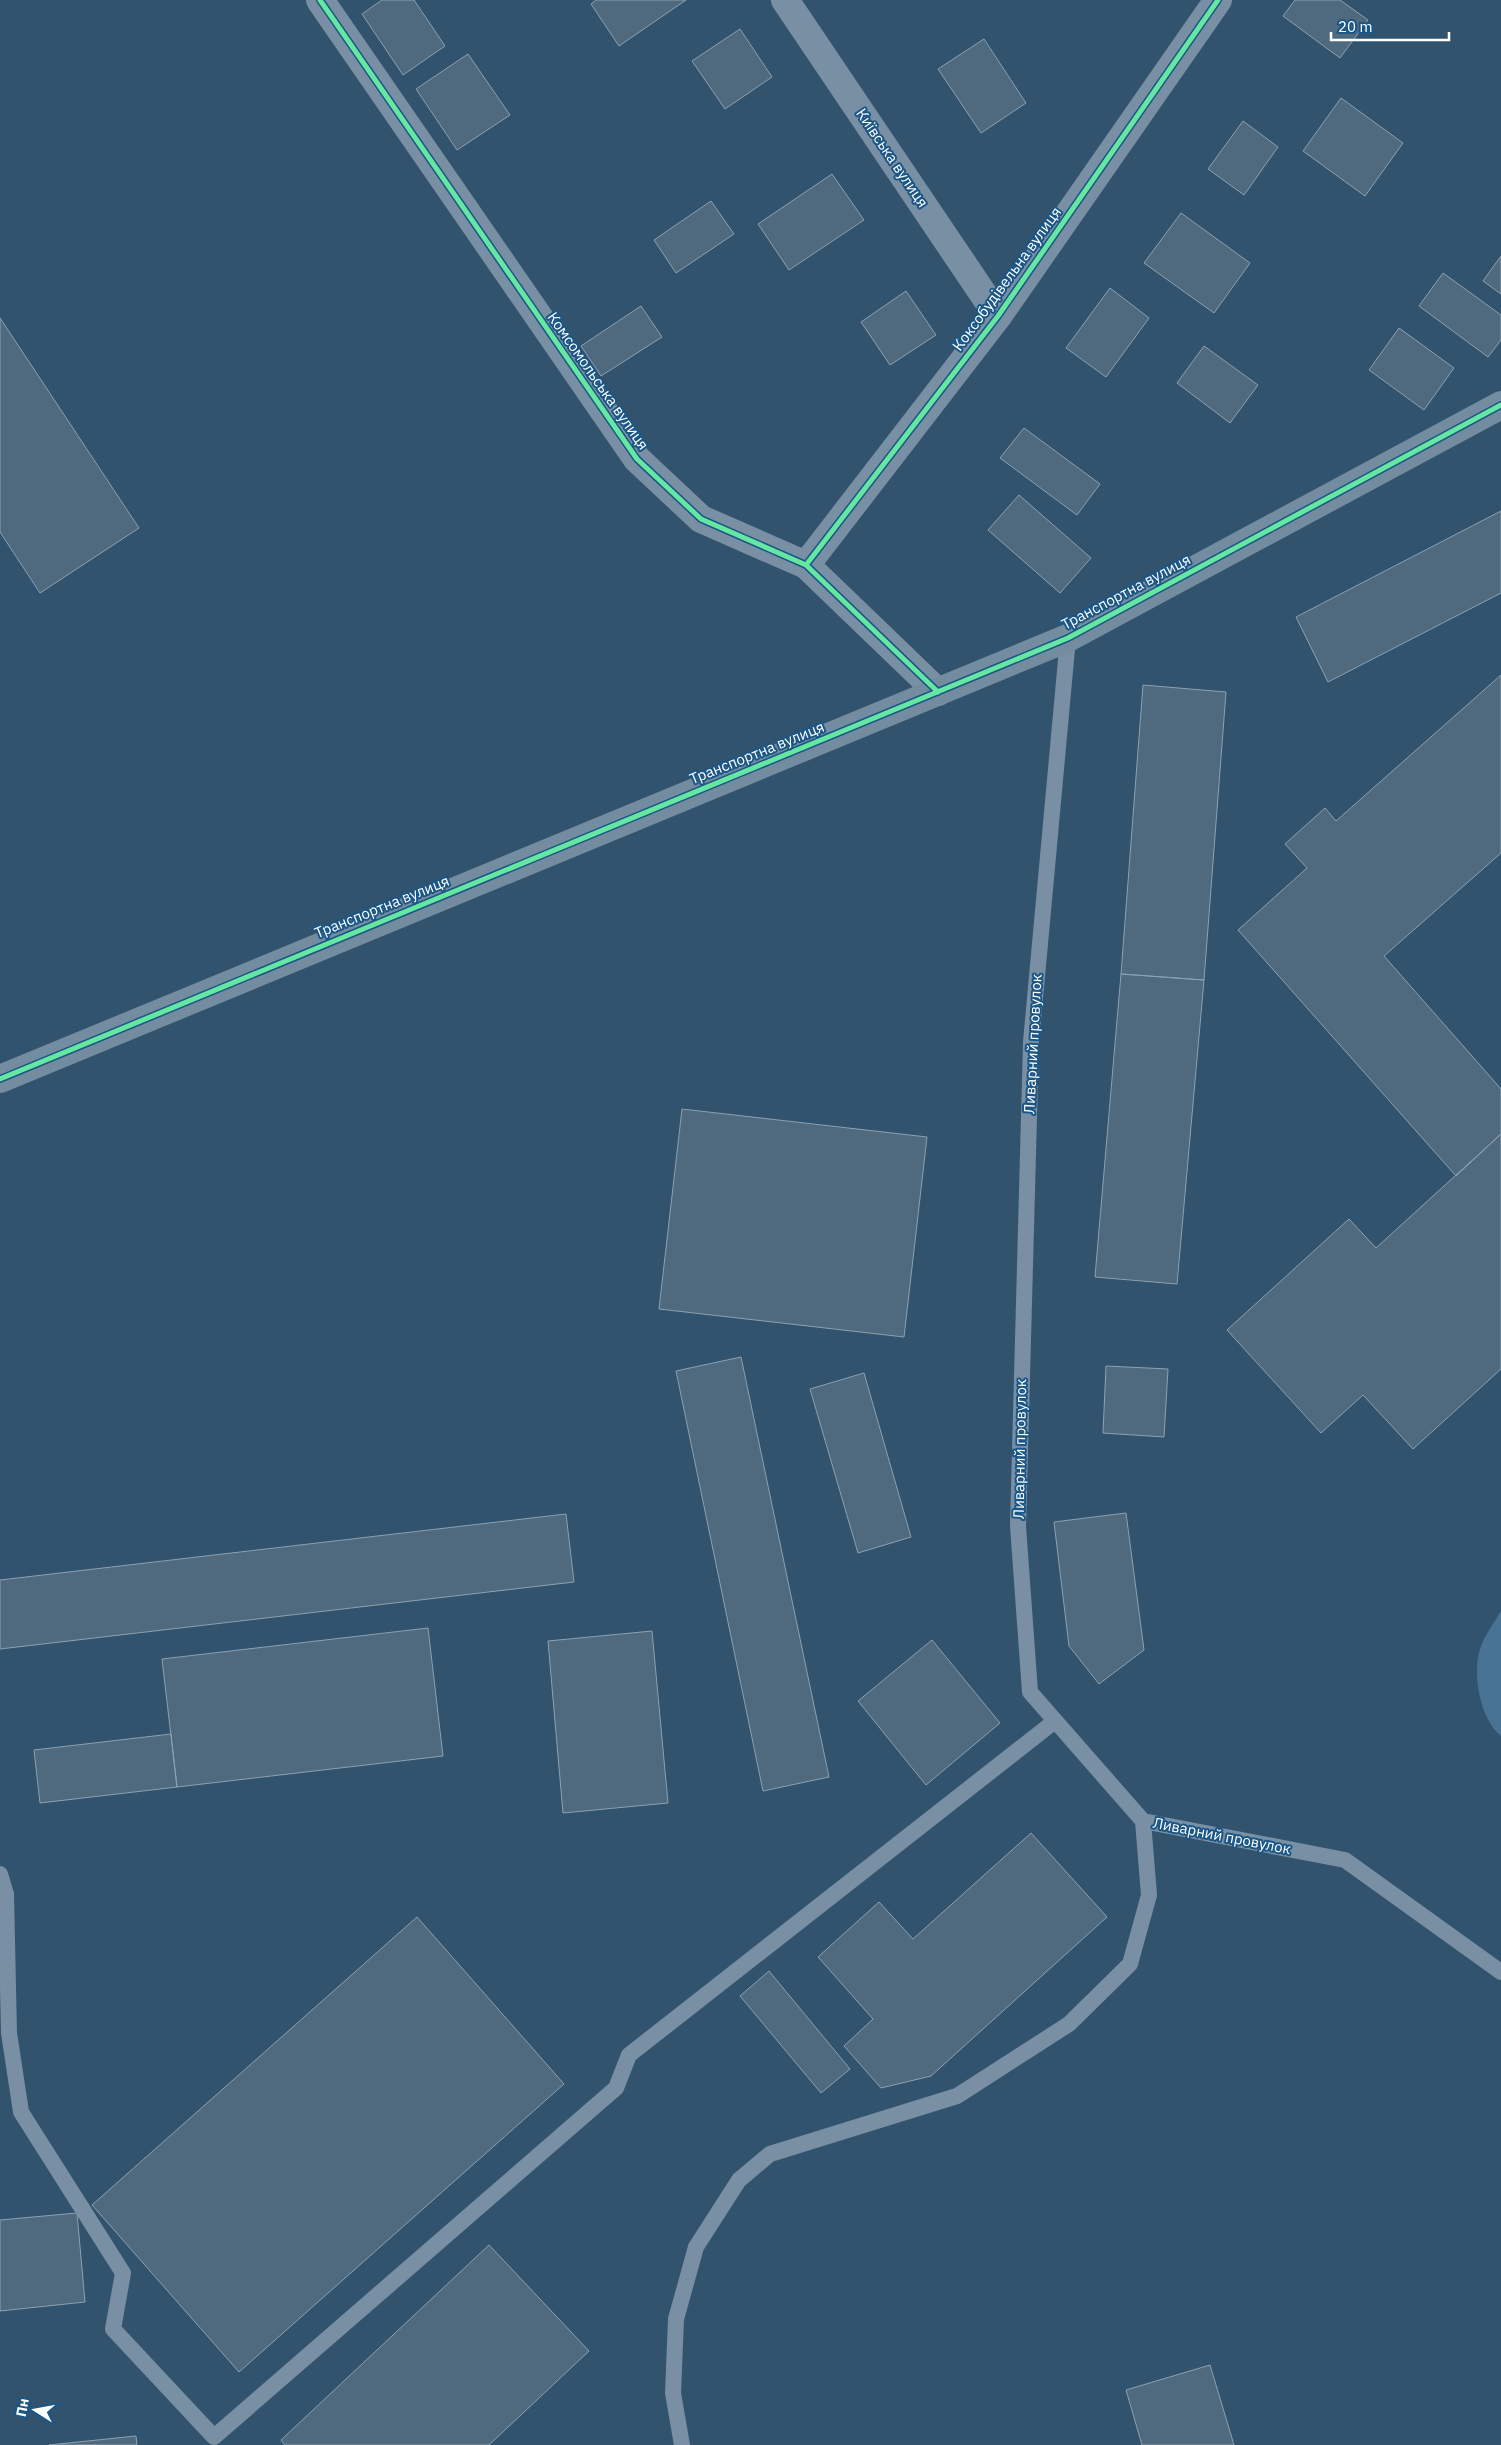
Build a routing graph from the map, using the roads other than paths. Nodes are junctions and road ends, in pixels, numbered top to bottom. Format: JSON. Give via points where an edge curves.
{"nodes":[{"id":1,"x":320,"y":0,"type":"edge"},
{"id":2,"x":785,"y":0,"type":"edge"},
{"id":3,"x":1218,"y":0,"type":"edge"},
{"id":4,"x":998,"y":316,"type":"junction"},
{"id":5,"x":1501,"y":405,"type":"edge"},
{"id":6,"x":806,"y":565,"type":"junction"},
{"id":7,"x":1068,"y":638,"type":"junction"},
{"id":8,"x":938,"y":692,"type":"junction"},
{"id":9,"x":0,"y":1079,"type":"edge"},
{"id":10,"x":1055,"y":1721,"type":"junction"},
{"id":11,"x":1143,"y":1821,"type":"junction"},
{"id":12,"x":0,"y":1874,"type":"edge"},
{"id":13,"x":1501,"y":1972,"type":"edge"},
{"id":14,"x":682,"y":2445,"type":"edge"}],
"edges":[{"from":1,"to":6,"type":"street","name":"Комсомольська вулиця","via":[[637,459],[701,519]]},
{"from":2,"to":4,"type":"street","name":"Київська вулиця"},
{"from":3,"to":4,"type":"street","name":"Коксобудівельна вулиця"},
{"from":4,"to":6,"type":"street","name":"Коксобудівельна вулиця"},
{"from":5,"to":7,"type":"street","name":"Транспортна вулиця"},
{"from":6,"to":8,"type":"street","name":"Комсомольська вулиця"},
{"from":7,"to":8,"type":"street","name":"Транспортна вулиця"},
{"from":7,"to":10,"type":"lane","name":"Ливарний провулок","via":[[1031,1042],[1018,1526],[1030,1692]]},
{"from":8,"to":9,"type":"street","name":"Транспортна вулиця"},
{"from":10,"to":11,"type":"lane","name":"Ливарний провулок"},
{"from":10,"to":12,"type":"lane","via":[[629,2055],[616,2088],[214,2437],[113,2329],[123,2273],[21,2112],[9,2032],[6,1894]]},
{"from":11,"to":13,"type":"lane","name":"Ливарний провулок","via":[[1345,1860]]},
{"from":11,"to":14,"type":"lane","via":[[1149,1895],[1130,1964],[1069,2024],[957,2096],[770,2154],[739,2180],[696,2247],[676,2319],[673,2393]]}]}
